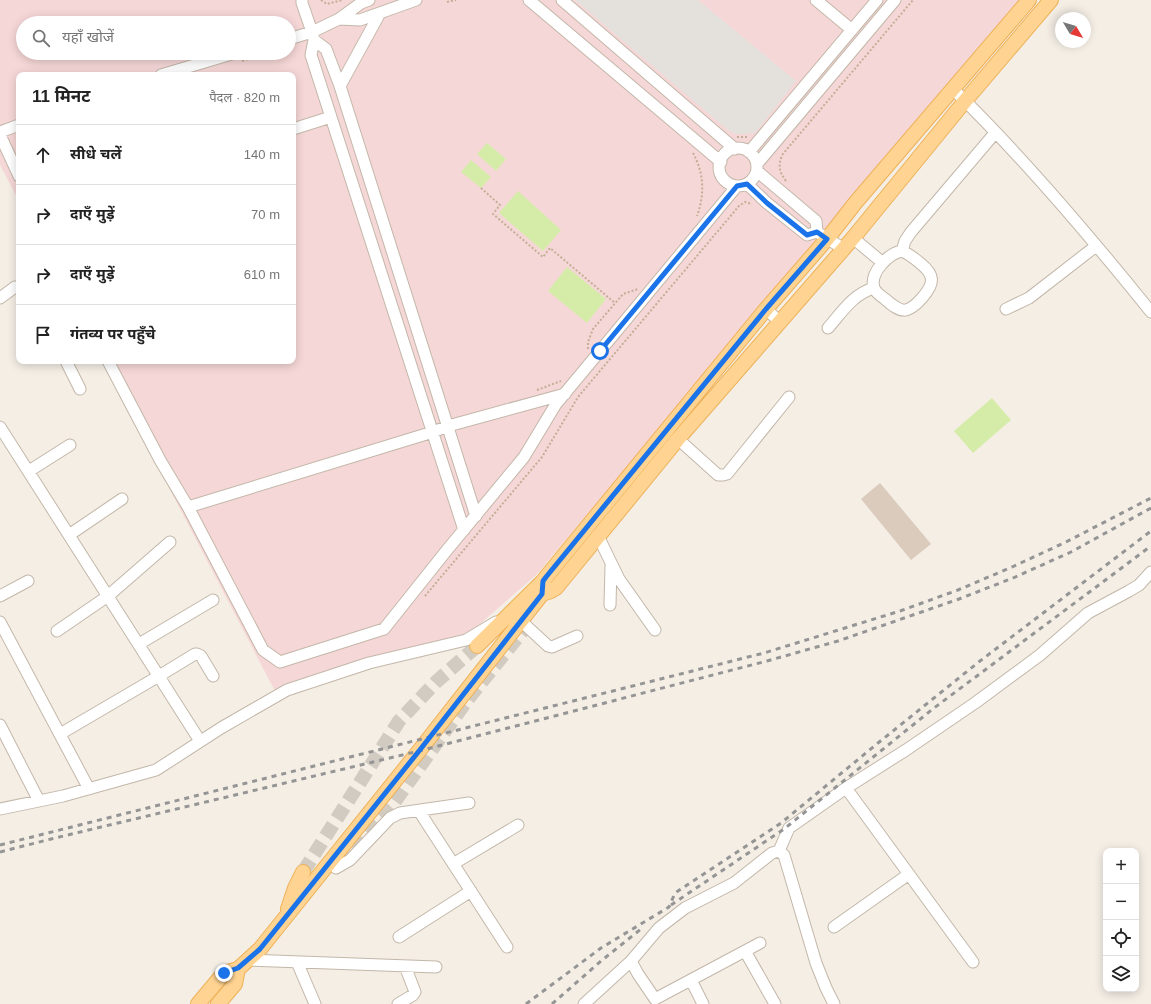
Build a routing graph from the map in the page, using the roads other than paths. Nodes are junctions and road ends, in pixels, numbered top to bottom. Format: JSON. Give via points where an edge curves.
{"nodes":[{"id":1,"x":369,"y":0,"type":"edge"},
{"id":2,"x":416,"y":0,"type":"edge"},
{"id":3,"x":529,"y":0,"type":"edge"},
{"id":4,"x":562,"y":0,"type":"edge"},
{"id":5,"x":816,"y":0,"type":"edge"},
{"id":6,"x":877,"y":0,"type":"edge"},
{"id":7,"x":895,"y":0,"type":"edge"},
{"id":8,"x":1029,"y":0,"type":"edge"},
{"id":9,"x":1051,"y":0,"type":"edge"},
{"id":10,"x":301,"y":1,"type":"edge"},
{"id":11,"x":380,"y":13,"type":"junction"},
{"id":12,"x":339,"y":19,"type":"junction"},
{"id":13,"x":852,"y":30,"type":"junction"},
{"id":14,"x":313,"y":36,"type":"junction"},
{"id":15,"x":296,"y":37,"type":"edge"},
{"id":16,"x":227,"y":60,"type":"edge"},
{"id":17,"x":174,"y":72,"type":"edge"},
{"id":18,"x":340,"y":86,"type":"junction"},
{"id":19,"x":952,"y":90,"type":"junction"},
{"id":20,"x":965,"y":101,"type":"junction"},
{"id":21,"x":331,"y":117,"type":"junction"},
{"id":22,"x":16,"y":126,"type":"edge"},
{"id":23,"x":296,"y":128,"type":"edge"},
{"id":24,"x":0,"y":132,"type":"edge"},
{"id":25,"x":995,"y":133,"type":"junction"},
{"id":26,"x":0,"y":135,"type":"edge"},
{"id":27,"x":735,"y":149,"type":"junction"},
{"id":28,"x":749,"y":152,"type":"junction"},
{"id":29,"x":721,"y":162,"type":"junction"},
{"id":30,"x":757,"y":168,"type":"junction"},
{"id":31,"x":16,"y":170,"type":"edge"},
{"id":32,"x":742,"y":185,"type":"junction"},
{"id":33,"x":822,"y":235,"type":"junction"},
{"id":34,"x":848,"y":244,"type":"junction"},
{"id":35,"x":1096,"y":246,"type":"junction"},
{"id":36,"x":902,"y":250,"type":"junction"},
{"id":37,"x":883,"y":263,"type":"junction"},
{"id":38,"x":16,"y":287,"type":"edge"},
{"id":39,"x":874,"y":288,"type":"junction"},
{"id":40,"x":0,"y":298,"type":"edge"},
{"id":41,"x":766,"y":309,"type":"junction"},
{"id":42,"x":1006,"y":309,"type":"dead end"},
{"id":43,"x":1151,"y":312,"type":"edge"},
{"id":44,"x":780,"y":322,"type":"junction"},
{"id":45,"x":828,"y":328,"type":"dead end"},
{"id":46,"x":68,"y":364,"type":"edge"},
{"id":47,"x":110,"y":364,"type":"edge"},
{"id":48,"x":80,"y":389,"type":"dead end"},
{"id":49,"x":565,"y":394,"type":"junction"},
{"id":50,"x":789,"y":397,"type":"dead end"},
{"id":51,"x":448,"y":426,"type":"junction"},
{"id":52,"x":0,"y":427,"type":"edge"},
{"id":53,"x":433,"y":432,"type":"junction"},
{"id":54,"x":678,"y":439,"type":"junction"},
{"id":55,"x":70,"y":446,"type":"dead end"},
{"id":56,"x":29,"y":471,"type":"junction"},
{"id":57,"x":122,"y":499,"type":"dead end"},
{"id":58,"x":188,"y":507,"type":"junction"},
{"id":59,"x":476,"y":516,"type":"junction"},
{"id":60,"x":464,"y":530,"type":"junction"},
{"id":61,"x":69,"y":535,"type":"junction"},
{"id":62,"x":598,"y":536,"type":"junction"},
{"id":63,"x":170,"y":542,"type":"dead end"},
{"id":64,"x":611,"y":563,"type":"junction"},
{"id":65,"x":1151,"y":572,"type":"edge"},
{"id":66,"x":28,"y":581,"type":"dead end"},
{"id":67,"x":547,"y":588,"type":"junction"},
{"id":68,"x":0,"y":596,"type":"edge"},
{"id":69,"x":108,"y":596,"type":"junction"},
{"id":70,"x":213,"y":600,"type":"dead end"},
{"id":71,"x":610,"y":605,"type":"dead end"},
{"id":72,"x":0,"y":622,"type":"edge"},
{"id":73,"x":520,"y":623,"type":"junction"},
{"id":74,"x":655,"y":630,"type":"dead end"},
{"id":75,"x":57,"y":632,"type":"dead end"},
{"id":76,"x":577,"y":636,"type":"dead end"},
{"id":77,"x":139,"y":644,"type":"junction"},
{"id":78,"x":477,"y":646,"type":"tunnel mouth"},
{"id":79,"x":159,"y":676,"type":"junction"},
{"id":80,"x":213,"y":676,"type":"dead end"},
{"id":81,"x":0,"y":725,"type":"edge"},
{"id":82,"x":60,"y":734,"type":"junction"},
{"id":83,"x":200,"y":741,"type":"junction"},
{"id":84,"x":89,"y":788,"type":"junction"},
{"id":85,"x":846,"y":788,"type":"junction"},
{"id":86,"x":39,"y":801,"type":"junction"},
{"id":87,"x":469,"y":803,"type":"dead end"},
{"id":88,"x":0,"y":809,"type":"edge"},
{"id":89,"x":419,"y":811,"type":"junction"},
{"id":90,"x":518,"y":825,"type":"dead end"},
{"id":91,"x":353,"y":848,"type":"tunnel mouth"},
{"id":92,"x":779,"y":851,"type":"junction"},
{"id":93,"x":453,"y":864,"type":"junction"},
{"id":94,"x":336,"y":868,"type":"junction"},
{"id":95,"x":303,"y":872,"type":"tunnel mouth"},
{"id":96,"x":909,"y":874,"type":"junction"},
{"id":97,"x":471,"y":891,"type":"junction"},
{"id":98,"x":286,"y":917,"type":"junction"},
{"id":99,"x":834,"y":927,"type":"dead end"},
{"id":100,"x":399,"y":937,"type":"dead end"},
{"id":101,"x":760,"y":943,"type":"dead end"},
{"id":102,"x":507,"y":947,"type":"dead end"},
{"id":103,"x":745,"y":951,"type":"junction"},
{"id":104,"x":630,"y":961,"type":"junction"},
{"id":105,"x":297,"y":962,"type":"junction"},
{"id":106,"x":973,"y":962,"type":"dead end"},
{"id":107,"x":243,"y":964,"type":"junction"},
{"id":108,"x":404,"y":966,"type":"junction"},
{"id":109,"x":436,"y":967,"type":"dead end"},
{"id":110,"x":691,"y":980,"type":"junction"},
{"id":111,"x":656,"y":1002,"type":"edge"},
{"id":112,"x":198,"y":1004,"type":"edge"},
{"id":113,"x":218,"y":1004,"type":"edge"},
{"id":114,"x":315,"y":1004,"type":"edge"},
{"id":115,"x":398,"y":1004,"type":"edge"},
{"id":116,"x":584,"y":1004,"type":"edge"},
{"id":117,"x":703,"y":1004,"type":"edge"},
{"id":118,"x":775,"y":1004,"type":"edge"},
{"id":119,"x":834,"y":1004,"type":"edge"}],
"edges":[{"from":1,"to":12,"type":"street"},
{"from":2,"to":11,"type":"street"},
{"from":3,"to":29,"type":"street"},
{"from":4,"to":27,"type":"street"},
{"from":5,"to":13,"type":"street"},
{"from":6,"to":13,"type":"street"},
{"from":7,"to":30,"type":"street"},
{"from":8,"to":19,"type":"main road"},
{"from":9,"to":20,"type":"main road"},
{"from":10,"to":14,"type":"street"},
{"from":11,"to":12,"type":"street","via":[[360,20]]},
{"from":11,"to":18,"type":"street"},
{"from":12,"to":14,"type":"street"},
{"from":13,"to":28,"type":"street"},
{"from":14,"to":15,"type":"street"},
{"from":14,"to":18,"type":"street","via":[[326,49]]},
{"from":14,"to":21,"type":"street","via":[[311,56]]},
{"from":16,"to":17,"type":"street"},
{"from":18,"to":51,"type":"street"},
{"from":19,"to":20,"type":"street"},
{"from":19,"to":33,"type":"main road","via":[[856,202]]},
{"from":20,"to":25,"type":"street"},
{"from":20,"to":34,"type":"main road"},
{"from":21,"to":23,"type":"street"},
{"from":21,"to":53,"type":"street"},
{"from":22,"to":24,"type":"street"},
{"from":25,"to":35,"type":"street","via":[[1033,172]]},
{"from":25,"to":36,"type":"street","via":[[910,232]]},
{"from":26,"to":31,"type":"street"},
{"from":27,"to":28,"type":"street"},
{"from":27,"to":29,"type":"street","via":[[725,155]]},
{"from":28,"to":30,"type":"street","via":[[755,158]]},
{"from":29,"to":32,"type":"street","via":[[722,178],[732,186]]},
{"from":30,"to":32,"type":"street","via":[[755,177]]},
{"from":30,"to":33,"type":"street","via":[[816,221]]},
{"from":32,"to":33,"type":"street","via":[[807,235]]},
{"from":32,"to":49,"type":"street"},
{"from":33,"to":34,"type":"street"},
{"from":33,"to":41,"type":"main road"},
{"from":34,"to":37,"type":"street"},
{"from":34,"to":44,"type":"main road"},
{"from":35,"to":42,"type":"street","via":[[1029,298]]},
{"from":35,"to":43,"type":"street"},
{"from":36,"to":37,"type":"street"},
{"from":36,"to":39,"type":"street","via":[[928,270],[931,282],[927,291],[916,304],[904,311],[898,310]]},
{"from":37,"to":39,"type":"street","via":[[876,272]]},
{"from":38,"to":40,"type":"street"},
{"from":39,"to":45,"type":"street","via":[[857,296]]},
{"from":41,"to":44,"type":"street"},
{"from":41,"to":67,"type":"main road"},
{"from":44,"to":54,"type":"main road"},
{"from":46,"to":48,"type":"street"},
{"from":47,"to":58,"type":"street"},
{"from":49,"to":51,"type":"street"},
{"from":49,"to":59,"type":"street","via":[[524,457]]},
{"from":50,"to":54,"type":"street","via":[[727,474],[718,475]]},
{"from":51,"to":53,"type":"street"},
{"from":51,"to":59,"type":"street"},
{"from":52,"to":56,"type":"street"},
{"from":53,"to":58,"type":"street"},
{"from":53,"to":60,"type":"street"},
{"from":54,"to":62,"type":"main road"},
{"from":55,"to":56,"type":"street"},
{"from":56,"to":61,"type":"street"},
{"from":57,"to":61,"type":"street"},
{"from":58,"to":60,"type":"street","via":[[263,650],[280,662],[384,629]]},
{"from":59,"to":60,"type":"street"},
{"from":61,"to":69,"type":"street"},
{"from":62,"to":64,"type":"street"},
{"from":62,"to":67,"type":"main road"},
{"from":63,"to":69,"type":"street"},
{"from":64,"to":71,"type":"street"},
{"from":64,"to":74,"type":"street","via":[[619,579]]},
{"from":65,"to":85,"type":"street","via":[[1134,588],[1088,613],[1040,655],[976,703]]},
{"from":66,"to":68,"type":"street"},
{"from":67,"to":73,"type":"main road"},
{"from":67,"to":73,"type":"main road"},
{"from":69,"to":75,"type":"street"},
{"from":69,"to":77,"type":"street"},
{"from":70,"to":77,"type":"street"},
{"from":72,"to":82,"type":"street"},
{"from":73,"to":76,"type":"street","via":[[552,647]]},
{"from":73,"to":78,"type":"main road"},
{"from":73,"to":83,"type":"street","via":[[466,640],[369,663],[287,690]]},
{"from":73,"to":98,"type":"main road"},
{"from":77,"to":79,"type":"street"},
{"from":79,"to":80,"type":"street","via":[[195,654],[201,656]]},
{"from":79,"to":82,"type":"street"},
{"from":79,"to":83,"type":"street"},
{"from":81,"to":86,"type":"street"},
{"from":82,"to":84,"type":"street"},
{"from":83,"to":84,"type":"street","via":[[156,770]]},
{"from":84,"to":86,"type":"street"},
{"from":85,"to":92,"type":"street","via":[[789,828]]},
{"from":85,"to":96,"type":"street"},
{"from":86,"to":88,"type":"street"},
{"from":87,"to":89,"type":"street"},
{"from":89,"to":93,"type":"street"},
{"from":89,"to":94,"type":"street","via":[[395,814],[350,860]]},
{"from":90,"to":93,"type":"street"},
{"from":91,"to":94,"type":"main road"},
{"from":92,"to":104,"type":"street","via":[[772,853],[734,883],[685,908],[659,928]]},
{"from":92,"to":119,"type":"street","via":[[784,855],[816,963]]},
{"from":93,"to":97,"type":"street"},
{"from":94,"to":98,"type":"main road","via":[[316,891]]},
{"from":95,"to":98,"type":"main road"},
{"from":96,"to":99,"type":"street"},
{"from":96,"to":106,"type":"street"},
{"from":97,"to":100,"type":"street"},
{"from":97,"to":102,"type":"street"},
{"from":98,"to":107,"type":"main road","via":[[260,949]]},
{"from":101,"to":103,"type":"street"},
{"from":103,"to":110,"type":"street"},
{"from":103,"to":118,"type":"street"},
{"from":104,"to":111,"type":"street"},
{"from":104,"to":116,"type":"street"},
{"from":105,"to":107,"type":"street"},
{"from":105,"to":108,"type":"street"},
{"from":105,"to":114,"type":"street"},
{"from":107,"to":112,"type":"main road","via":[[224,973]]},
{"from":107,"to":113,"type":"main road","via":[[234,984]]},
{"from":108,"to":109,"type":"street"},
{"from":108,"to":115,"type":"street","via":[[415,992]]},
{"from":110,"to":111,"type":"street"},
{"from":110,"to":117,"type":"street"}]}
